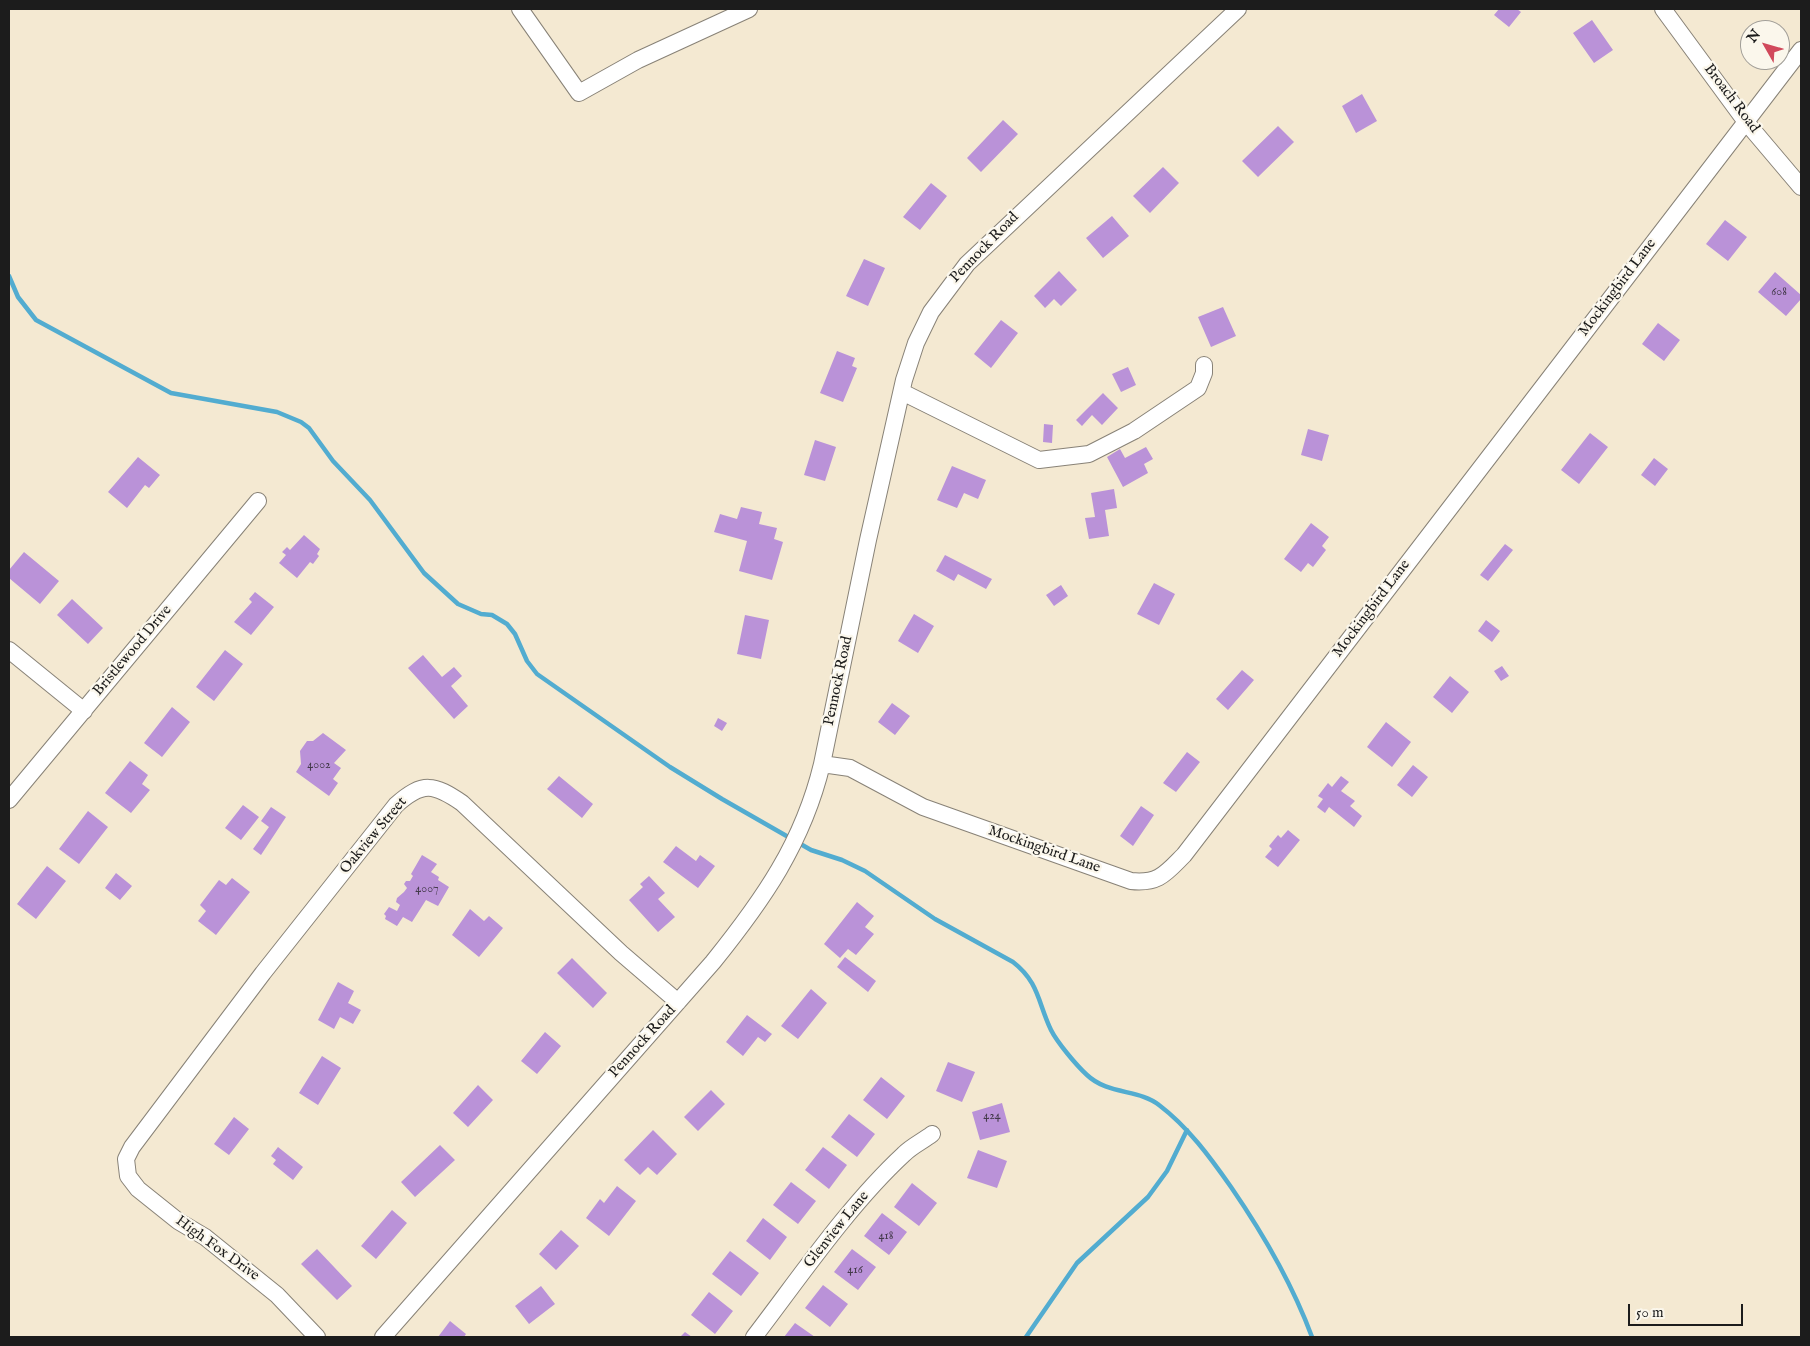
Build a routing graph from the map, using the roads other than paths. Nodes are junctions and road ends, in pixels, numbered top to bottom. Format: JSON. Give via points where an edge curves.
{"nodes":[{"id":1,"x":520,"y":9,"type":"edge"},
{"id":2,"x":749,"y":9,"type":"edge"},
{"id":3,"x":1238,"y":9,"type":"edge"},
{"id":4,"x":1663,"y":9,"type":"edge"},
{"id":5,"x":1801,"y":50,"type":"edge"},
{"id":6,"x":1746,"y":122,"type":"junction"},
{"id":7,"x":1801,"y":187,"type":"edge"},
{"id":8,"x":1204,"y":365,"type":"dead end"},
{"id":9,"x":902,"y":392,"type":"junction"},
{"id":10,"x":258,"y":501,"type":"dead end"},
{"id":11,"x":9,"y":650,"type":"edge"},
{"id":12,"x":84,"y":711,"type":"junction"},
{"id":13,"x":822,"y":764,"type":"junction"},
{"id":14,"x":9,"y":800,"type":"edge"},
{"id":15,"x":678,"y":1002,"type":"junction"},
{"id":16,"x":932,"y":1134,"type":"dead end"},
{"id":17,"x":126,"y":1159,"type":"joint"},
{"id":18,"x":316,"y":1337,"type":"edge"},
{"id":19,"x":383,"y":1337,"type":"edge"},
{"id":20,"x":754,"y":1337,"type":"edge"}],
"edges":[{"from":1,"to":2,"type":"street","via":[[579,93],[638,60]]},
{"from":3,"to":9,"type":"street","name":"Pennock Road","via":[[967,264],[930,312],[916,343]]},
{"from":4,"to":6,"type":"street","name":"Broach Road"},
{"from":5,"to":6,"type":"street","name":"Mockingbird Lane"},
{"from":6,"to":7,"type":"street","name":"Broach Road"},
{"from":6,"to":13,"type":"street","name":"Mockingbird Lane","via":[[1190,847],[1166,874],[1156,880],[1131,881],[923,807],[850,768]]},
{"from":8,"to":9,"type":"street","via":[[1198,388],[1141,427],[1090,454],[1039,460]]},
{"from":9,"to":13,"type":"street","name":"Pennock Road"},
{"from":10,"to":12,"type":"street","name":"Bristlewood Drive"},
{"from":11,"to":12,"type":"street"},
{"from":12,"to":14,"type":"street","name":"Bristlewood Drive"},
{"from":13,"to":15,"type":"street","name":"Pennock Road","via":[[814,797],[796,842],[743,925]]},
{"from":15,"to":17,"type":"street","name":"Oakview Street","via":[[621,953],[462,803],[433,786],[420,788],[396,805],[303,922],[170,1095]]},
{"from":15,"to":19,"type":"street","name":"Pennock Road"},
{"from":16,"to":20,"type":"street","name":"Glenview Lane","via":[[905,1153],[872,1187]]},
{"from":17,"to":18,"type":"street","name":"High Fox Drive","via":[[128,1176],[138,1189],[277,1295]]}]}
